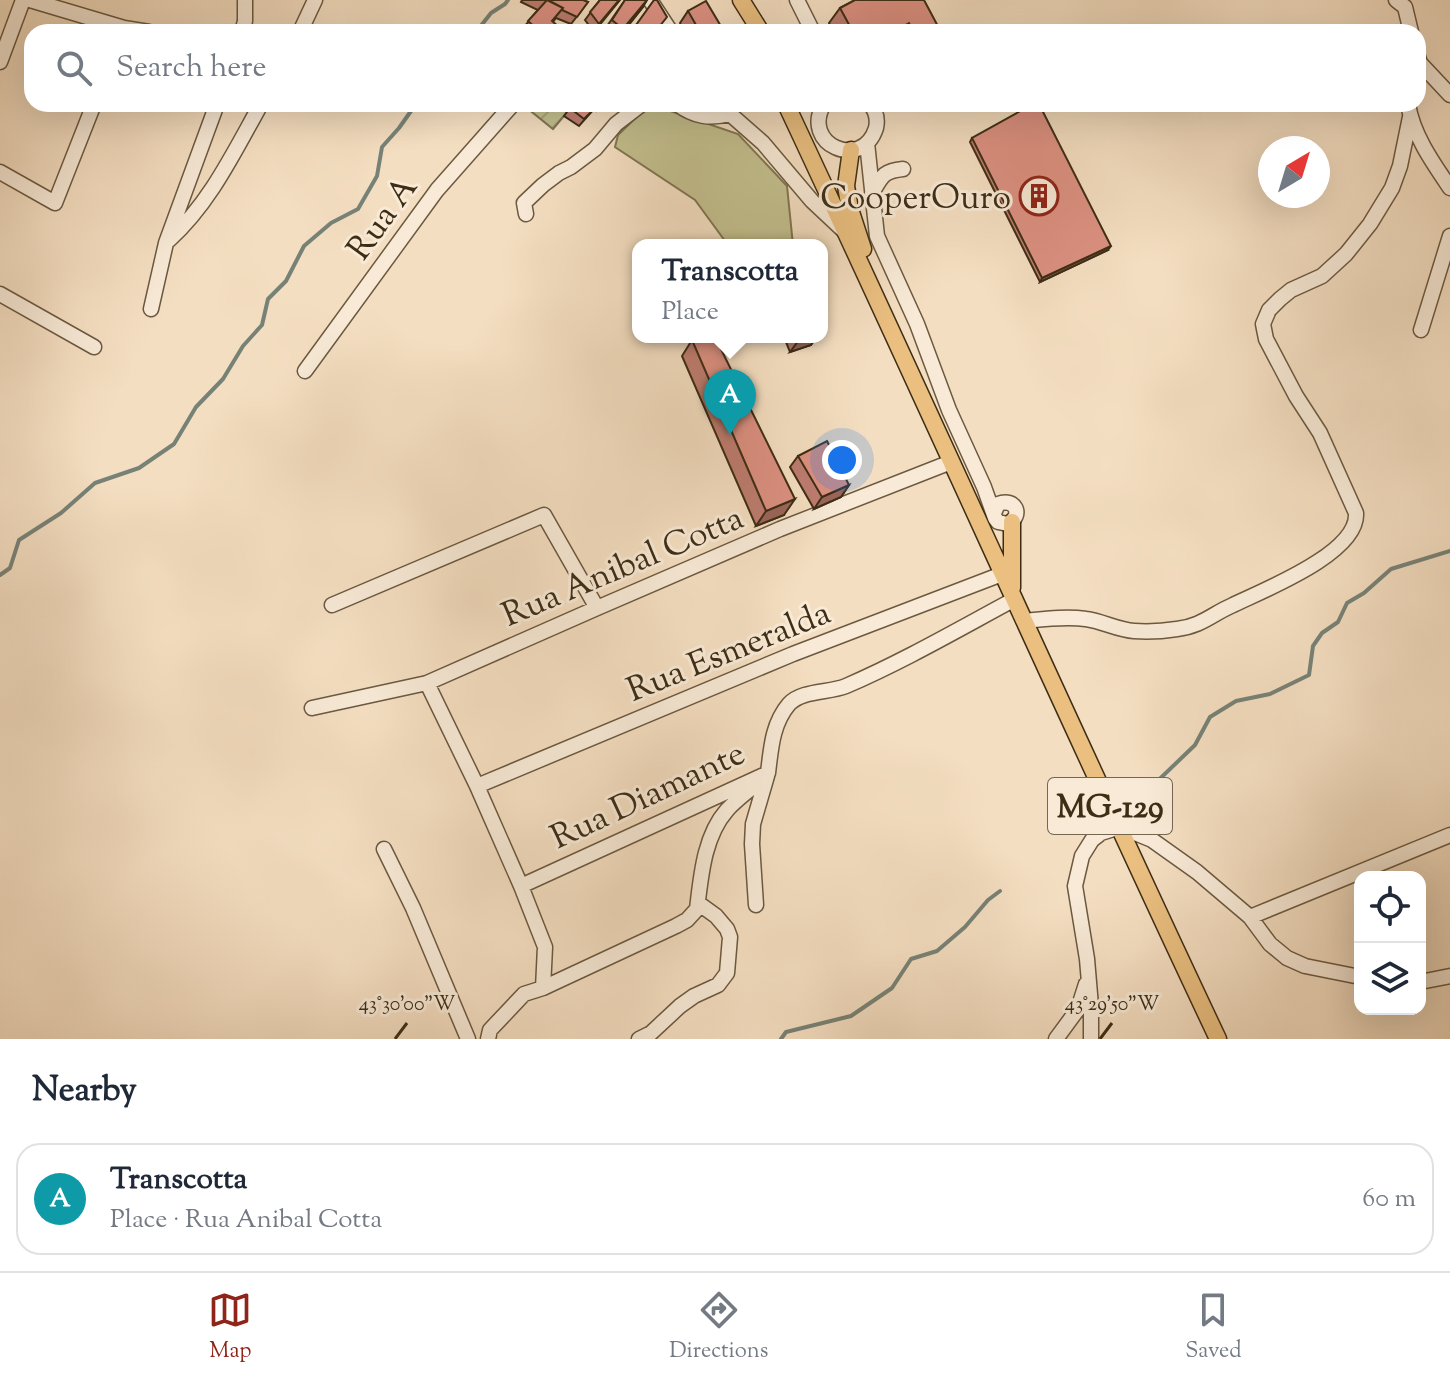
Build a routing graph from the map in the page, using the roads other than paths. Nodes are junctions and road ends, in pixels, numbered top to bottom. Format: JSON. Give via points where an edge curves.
{"nodes":[{"id":1,"x":23,"y":0,"type":"edge"},
{"id":2,"x":30,"y":0,"type":"edge"},
{"id":3,"x":245,"y":0,"type":"edge"},
{"id":4,"x":315,"y":0,"type":"edge"},
{"id":5,"x":650,"y":0,"type":"edge"},
{"id":6,"x":739,"y":0,"type":"edge"},
{"id":7,"x":797,"y":0,"type":"edge"},
{"id":8,"x":1403,"y":2,"type":"edge"},
{"id":9,"x":105,"y":24,"type":"edge"},
{"id":10,"x":244,"y":24,"type":"edge"},
{"id":11,"x":304,"y":24,"type":"edge"},
{"id":12,"x":666,"y":24,"type":"edge"},
{"id":13,"x":749,"y":24,"type":"edge"},
{"id":14,"x":756,"y":24,"type":"edge"},
{"id":15,"x":809,"y":24,"type":"edge"},
{"id":16,"x":1409,"y":24,"type":"edge"},
{"id":17,"x":0,"y":62,"type":"edge"},
{"id":18,"x":1426,"y":69,"type":"edge"},
{"id":19,"x":1450,"y":95,"type":"edge"},
{"id":20,"x":91,"y":112,"type":"edge"},
{"id":21,"x":214,"y":112,"type":"edge"},
{"id":22,"x":257,"y":112,"type":"edge"},
{"id":23,"x":506,"y":112,"type":"edge"},
{"id":24,"x":632,"y":112,"type":"edge"},
{"id":25,"x":687,"y":112,"type":"edge"},
{"id":26,"x":722,"y":112,"type":"edge"},
{"id":27,"x":729,"y":112,"type":"edge"},
{"id":28,"x":790,"y":112,"type":"edge"},
{"id":29,"x":820,"y":112,"type":"edge"},
{"id":30,"x":875,"y":112,"type":"edge"},
{"id":31,"x":1409,"y":112,"type":"edge"},
{"id":32,"x":1409,"y":112,"type":"edge"},
{"id":33,"x":867,"y":143,"type":"junction"},
{"id":34,"x":805,"y":144,"type":"junction"},
{"id":35,"x":850,"y":158,"type":"junction"},
{"id":36,"x":903,"y":169,"type":"dead end"},
{"id":37,"x":0,"y":172,"type":"edge"},
{"id":38,"x":1450,"y":188,"type":"edge"},
{"id":39,"x":872,"y":193,"type":"junction"},
{"id":40,"x":849,"y":202,"type":"junction"},
{"id":41,"x":526,"y":214,"type":"dead end"},
{"id":42,"x":847,"y":234,"type":"junction"},
{"id":43,"x":1450,"y":236,"type":"edge"},
{"id":44,"x":166,"y":243,"type":"junction"},
{"id":45,"x":0,"y":294,"type":"edge"},
{"id":46,"x":882,"y":307,"type":"junction"},
{"id":47,"x":151,"y":309,"type":"dead end"},
{"id":48,"x":1421,"y":330,"type":"dead end"},
{"id":49,"x":94,"y":347,"type":"dead end"},
{"id":50,"x":305,"y":371,"type":"dead end"},
{"id":51,"x":951,"y":462,"type":"junction"},
{"id":52,"x":1012,"y":522,"type":"joint"},
{"id":53,"x":1002,"y":574,"type":"junction"},
{"id":54,"x":1013,"y":596,"type":"junction"},
{"id":55,"x":332,"y":605,"type":"dead end"},
{"id":56,"x":597,"y":608,"type":"junction"},
{"id":57,"x":1024,"y":621,"type":"junction"},
{"id":58,"x":427,"y":683,"type":"junction"},
{"id":59,"x":312,"y":708,"type":"dead end"},
{"id":60,"x":768,"y":773,"type":"junction"},
{"id":61,"x":477,"y":786,"type":"junction"},
{"id":62,"x":1120,"y":827,"type":"junction"},
{"id":63,"x":1450,"y":835,"type":"edge"},
{"id":64,"x":384,"y":849,"type":"dead end"},
{"id":65,"x":521,"y":886,"type":"junction"},
{"id":66,"x":698,"y":903,"type":"junction"},
{"id":67,"x":756,"y":905,"type":"dead end"},
{"id":68,"x":1250,"y":917,"type":"junction"},
{"id":69,"x":1088,"y":976,"type":"junction"},
{"id":70,"x":1354,"y":976,"type":"edge"},
{"id":71,"x":1450,"y":976,"type":"edge"},
{"id":72,"x":1426,"y":981,"type":"edge"},
{"id":73,"x":543,"y":988,"type":"junction"},
{"id":74,"x":468,"y":1039,"type":"edge"},
{"id":75,"x":488,"y":1039,"type":"edge"},
{"id":76,"x":639,"y":1039,"type":"edge"},
{"id":77,"x":1056,"y":1039,"type":"edge"},
{"id":78,"x":1091,"y":1039,"type":"edge"},
{"id":79,"x":1218,"y":1039,"type":"edge"}],
"edges":[{"from":1,"to":17,"type":"street"},
{"from":2,"to":9,"type":"street"},
{"from":3,"to":10,"type":"street"},
{"from":4,"to":11,"type":"street"},
{"from":5,"to":12,"type":"street"},
{"from":6,"to":13,"type":"main road"},
{"from":6,"to":14,"type":"main road"},
{"from":7,"to":15,"type":"street"},
{"from":8,"to":16,"type":"street"},
{"from":18,"to":19,"type":"street"},
{"from":20,"to":37,"type":"street","via":[[55,203]]},
{"from":21,"to":44,"type":"street"},
{"from":22,"to":44,"type":"street","via":[[213,190]]},
{"from":23,"to":50,"type":"street","name":"Rua A","via":[[437,190]]},
{"from":24,"to":41,"type":"street","via":[[595,149],[534,193],[524,203]]},
{"from":25,"to":26,"type":"street","via":[[713,118]]},
{"from":27,"to":42,"type":"street"},
{"from":28,"to":34,"type":"main road","number":"MG-129"},
{"from":29,"to":35,"type":"street","via":[[825,140]]},
{"from":30,"to":33,"type":"street","via":[[878,122]]},
{"from":31,"to":38,"type":"street"},
{"from":32,"to":57,"type":"street","via":[[1400,166],[1370,224],[1322,276],[1280,299],[1263,324],[1356,513],[1353,531],[1315,564],[1189,627],[1133,631],[1089,619]]},
{"from":33,"to":35,"type":"street"},
{"from":33,"to":39,"type":"street"},
{"from":34,"to":40,"type":"main road"},
{"from":34,"to":42,"type":"main road","number":"MG-129"},
{"from":35,"to":39,"type":"street"},
{"from":35,"to":40,"type":"main road"},
{"from":36,"to":39,"type":"street","via":[[885,173]]},
{"from":39,"to":52,"type":"street","via":[[877,236],[949,410],[998,507],[995,518],[1002,524]]},
{"from":40,"to":46,"type":"main road"},
{"from":42,"to":46,"type":"main road","number":"MG-129"},
{"from":43,"to":48,"type":"street"},
{"from":44,"to":47,"type":"street"},
{"from":45,"to":49,"type":"street"},
{"from":46,"to":51,"type":"main road","number":"MG-129"},
{"from":51,"to":53,"type":"main road","number":"MG-129"},
{"from":51,"to":56,"type":"street","name":"Rua Anibal Cotta"},
{"from":52,"to":54,"type":"main road"},
{"from":53,"to":54,"type":"main road","number":"MG-129"},
{"from":53,"to":61,"type":"street","name":"Rua Esmeralda","via":[[793,654]]},
{"from":54,"to":57,"type":"main road","number":"MG-129"},
{"from":54,"to":60,"type":"street","name":"Rua Diamante","via":[[842,688],[795,699],[772,738]]},
{"from":55,"to":56,"type":"street","via":[[544,515]]},
{"from":56,"to":58,"type":"street","name":"Rua Anibal Cotta"},
{"from":57,"to":62,"type":"main road","number":"MG-129"},
{"from":58,"to":59,"type":"street","name":"Rua Anibal Cotta"},
{"from":58,"to":61,"type":"street"},
{"from":60,"to":65,"type":"street","name":"Rua Diamante"},
{"from":60,"to":66,"type":"street","via":[[718,823],[707,848]]},
{"from":60,"to":67,"type":"street","via":[[753,824]]},
{"from":61,"to":65,"type":"street"},
{"from":62,"to":68,"type":"street","via":[[1152,840]]},
{"from":62,"to":69,"type":"street","via":[[1092,840],[1075,886]]},
{"from":62,"to":79,"type":"main road","number":"MG-129"},
{"from":63,"to":68,"type":"street"},
{"from":64,"to":74,"type":"street"},
{"from":65,"to":73,"type":"street","via":[[545,947]]},
{"from":66,"to":73,"type":"street","via":[[694,914],[676,926]]},
{"from":66,"to":76,"type":"street","via":[[727,929],[727,973],[718,985],[694,996]]},
{"from":68,"to":70,"type":"street","via":[[1270,944],[1298,963]]},
{"from":69,"to":77,"type":"street","via":[[1078,1009]]},
{"from":69,"to":78,"type":"street"},
{"from":71,"to":72,"type":"street"},
{"from":73,"to":75,"type":"street","via":[[524,994],[490,1030]]}]}
